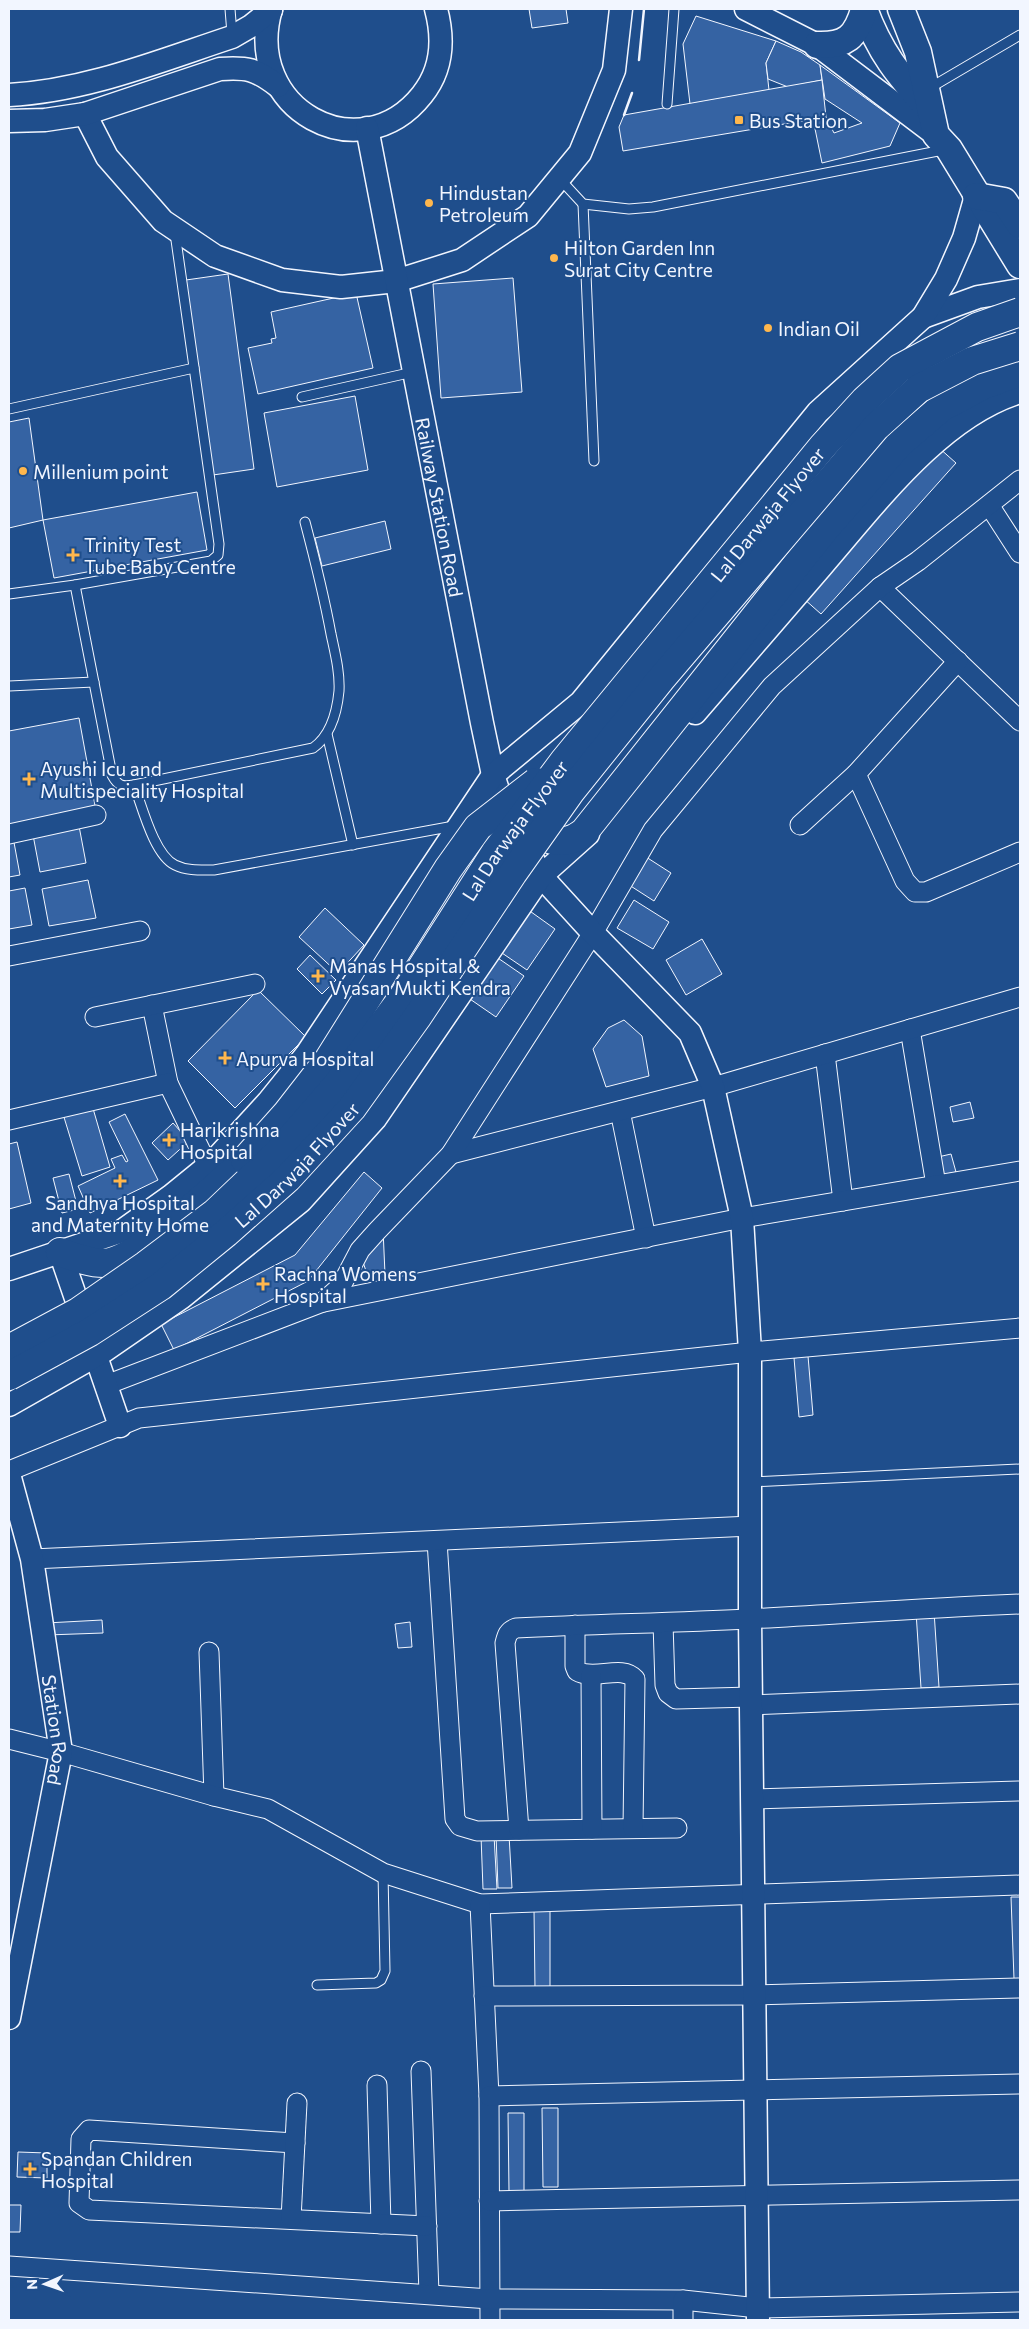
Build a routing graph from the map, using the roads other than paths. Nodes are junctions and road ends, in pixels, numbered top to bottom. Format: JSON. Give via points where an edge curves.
{"nodes":[{"id":1,"x":230,"y":9,"type":"edge"},
{"id":2,"x":271,"y":9,"type":"edge"},
{"id":3,"x":436,"y":9,"type":"edge"},
{"id":4,"x":621,"y":9,"type":"edge"},
{"id":5,"x":674,"y":9,"type":"edge"},
{"id":6,"x":746,"y":9,"type":"edge"},
{"id":7,"x":864,"y":9,"type":"edge"},
{"id":8,"x":901,"y":9,"type":"edge"},
{"id":9,"x":1020,"y":35,"type":"edge"},
{"id":10,"x":232,"y":37,"type":"junction"},
{"id":11,"x":817,"y":46,"type":"junction"},
{"id":12,"x":278,"y":86,"type":"junction"},
{"id":13,"x":9,"y":95,"type":"edge"},
{"id":14,"x":927,"y":100,"type":"junction"},
{"id":15,"x":667,"y":104,"type":"dead end"},
{"id":16,"x":85,"y":114,"type":"junction"},
{"id":17,"x":9,"y":121,"type":"edge"},
{"id":18,"x":367,"y":128,"type":"junction"},
{"id":19,"x":942,"y":142,"type":"junction"},
{"id":20,"x":559,"y":178,"type":"junction"},
{"id":21,"x":976,"y":196,"type":"junction"},
{"id":22,"x":583,"y":204,"type":"junction"},
{"id":23,"x":1020,"y":225,"type":"edge"},
{"id":24,"x":175,"y":229,"type":"junction"},
{"id":25,"x":1020,"y":265,"type":"edge"},
{"id":26,"x":396,"y":281,"type":"junction"},
{"id":27,"x":1020,"y":290,"type":"edge"},
{"id":28,"x":1020,"y":312,"type":"edge"},
{"id":29,"x":923,"y":317,"type":"junction"},
{"id":30,"x":1020,"y":346,"type":"edge"},
{"id":31,"x":194,"y":368,"type":"junction"},
{"id":32,"x":413,"y":372,"type":"junction"},
{"id":33,"x":1020,"y":372,"type":"edge"},
{"id":34,"x":1020,"y":392,"type":"edge"},
{"id":35,"x":302,"y":397,"type":"dead end"},
{"id":36,"x":9,"y":409,"type":"edge"},
{"id":37,"x":594,"y":461,"type":"dead end"},
{"id":38,"x":1020,"y":480,"type":"edge"},
{"id":39,"x":989,"y":505,"type":"junction"},
{"id":40,"x":305,"y":522,"type":"dead end"},
{"id":41,"x":1020,"y":552,"type":"edge"},
{"id":42,"x":75,"y":585,"type":"junction"},
{"id":43,"x":880,"y":587,"type":"junction"},
{"id":44,"x":9,"y":594,"type":"edge"},
{"id":45,"x":958,"y":661,"type":"junction"},
{"id":46,"x":94,"y":682,"type":"junction"},
{"id":47,"x":9,"y":686,"type":"edge"},
{"id":48,"x":1020,"y":720,"type":"edge"},
{"id":49,"x":327,"y":734,"type":"junction"},
{"id":50,"x":564,"y":762,"type":"junction"},
{"id":51,"x":856,"y":774,"type":"junction"},
{"id":52,"x":493,"y":775,"type":"junction"},
{"id":53,"x":134,"y":785,"type":"junction"},
{"id":54,"x":505,"y":811,"type":"junction"},
{"id":55,"x":96,"y":815,"type":"dead end"},
{"id":56,"x":800,"y":824,"type":"dead end"},
{"id":57,"x":459,"y":825,"type":"junction"},
{"id":58,"x":9,"y":834,"type":"edge"},
{"id":59,"x":353,"y":845,"type":"junction"},
{"id":60,"x":1020,"y":852,"type":"edge"},
{"id":61,"x":541,"y":876,"type":"junction"},
{"id":62,"x":140,"y":931,"type":"dead end"},
{"id":63,"x":593,"y":933,"type":"junction"},
{"id":64,"x":9,"y":956,"type":"edge"},
{"id":65,"x":255,"y":984,"type":"dead end"},
{"id":66,"x":1020,"y":997,"type":"edge"},
{"id":67,"x":152,"y":1005,"type":"junction"},
{"id":68,"x":95,"y":1017,"type":"dead end"},
{"id":69,"x":910,"y":1029,"type":"junction"},
{"id":70,"x":825,"y":1054,"type":"junction"},
{"id":71,"x":168,"y":1083,"type":"junction"},
{"id":72,"x":713,"y":1087,"type":"junction"},
{"id":73,"x":620,"y":1111,"type":"junction"},
{"id":74,"x":9,"y":1120,"type":"edge"},
{"id":75,"x":451,"y":1154,"type":"junction"},
{"id":76,"x":208,"y":1166,"type":"junction"},
{"id":77,"x":1020,"y":1171,"type":"edge"},
{"id":78,"x":936,"y":1185,"type":"junction"},
{"id":79,"x":843,"y":1201,"type":"junction"},
{"id":80,"x":742,"y":1218,"type":"junction"},
{"id":81,"x":646,"y":1238,"type":"junction"},
{"id":82,"x":60,"y":1252,"type":"junction"},
{"id":83,"x":9,"y":1269,"type":"edge"},
{"id":84,"x":323,"y":1302,"type":"junction"},
{"id":85,"x":1020,"y":1328,"type":"edge"},
{"id":86,"x":9,"y":1348,"type":"edge"},
{"id":87,"x":750,"y":1352,"type":"junction"},
{"id":88,"x":96,"y":1356,"type":"junction"},
{"id":89,"x":9,"y":1376,"type":"edge"},
{"id":90,"x":106,"y":1385,"type":"junction"},
{"id":91,"x":9,"y":1405,"type":"edge"},
{"id":92,"x":120,"y":1426,"type":"junction"},
{"id":93,"x":1020,"y":1469,"type":"edge"},
{"id":94,"x":9,"y":1472,"type":"edge"},
{"id":95,"x":750,"y":1482,"type":"junction"},
{"id":96,"x":751,"y":1526,"type":"junction"},
{"id":97,"x":437,"y":1541,"type":"junction"},
{"id":98,"x":32,"y":1559,"type":"junction"},
{"id":99,"x":1020,"y":1604,"type":"edge"},
{"id":100,"x":750,"y":1619,"type":"junction"},
{"id":101,"x":663,"y":1623,"type":"junction"},
{"id":102,"x":574,"y":1625,"type":"junction"},
{"id":103,"x":209,"y":1652,"type":"dead end"},
{"id":104,"x":591,"y":1675,"type":"junction"},
{"id":105,"x":1020,"y":1694,"type":"edge"},
{"id":106,"x":751,"y":1701,"type":"junction"},
{"id":107,"x":9,"y":1739,"type":"edge"},
{"id":108,"x":61,"y":1752,"type":"junction"},
{"id":109,"x":1020,"y":1791,"type":"edge"},
{"id":110,"x":214,"y":1796,"type":"junction"},
{"id":111,"x":752,"y":1799,"type":"junction"},
{"id":112,"x":633,"y":1828,"type":"junction"},
{"id":113,"x":677,"y":1828,"type":"dead end"},
{"id":114,"x":592,"y":1829,"type":"junction"},
{"id":115,"x":519,"y":1830,"type":"junction"},
{"id":116,"x":383,"y":1872,"type":"junction"},
{"id":117,"x":1020,"y":1885,"type":"edge"},
{"id":118,"x":752,"y":1894,"type":"junction"},
{"id":119,"x":480,"y":1904,"type":"junction"},
{"id":120,"x":13,"y":1975,"type":"edge"},
{"id":121,"x":316,"y":1985,"type":"dead end"},
{"id":122,"x":1020,"y":1988,"type":"edge"},
{"id":123,"x":753,"y":1995,"type":"junction"},
{"id":124,"x":484,"y":1996,"type":"junction"},
{"id":125,"x":9,"y":2018,"type":"edge"},
{"id":126,"x":421,"y":2071,"type":"dead end"},
{"id":127,"x":1020,"y":2084,"type":"edge"},
{"id":128,"x":377,"y":2085,"type":"dead end"},
{"id":129,"x":754,"y":2089,"type":"junction"},
{"id":130,"x":489,"y":2096,"type":"junction"},
{"id":131,"x":297,"y":2103,"type":"dead end"},
{"id":132,"x":295,"y":2142,"type":"junction"},
{"id":133,"x":1020,"y":2190,"type":"edge"},
{"id":134,"x":755,"y":2195,"type":"junction"},
{"id":135,"x":489,"y":2201,"type":"junction"},
{"id":136,"x":291,"y":2219,"type":"junction"},
{"id":137,"x":381,"y":2224,"type":"junction"},
{"id":138,"x":427,"y":2226,"type":"junction"},
{"id":139,"x":9,"y":2266,"type":"edge"},
{"id":140,"x":429,"y":2293,"type":"junction"},
{"id":141,"x":490,"y":2298,"type":"junction"},
{"id":142,"x":683,"y":2300,"type":"junction"},
{"id":143,"x":1020,"y":2302,"type":"edge"},
{"id":144,"x":758,"y":2314,"type":"edge"},
{"id":145,"x":490,"y":2320,"type":"edge"},
{"id":146,"x":683,"y":2320,"type":"edge"}],
"edges":[{"from":1,"to":10,"type":"lane"},
{"from":2,"to":10,"type":"street"},
{"from":2,"to":12,"type":"street","via":[[266,36],[268,62]]},
{"from":3,"to":18,"type":"street","via":[[442,35],[440,61],[430,86],[414,106],[392,121]]},
{"from":4,"to":20,"type":"street","via":[[614,70],[580,153]]},
{"from":5,"to":15,"type":"lane"},
{"from":6,"to":11,"type":"street"},
{"from":7,"to":11,"type":"main road","via":[[860,26],[849,39],[834,46]]},
{"from":7,"to":14,"type":"main road","via":[[877,42],[894,70]]},
{"from":8,"to":14,"type":"main road","via":[[918,52]]},
{"from":9,"to":14,"type":"lane"},
{"from":10,"to":13,"type":"street","via":[[82,86]]},
{"from":11,"to":19,"type":"street"},
{"from":12,"to":16,"type":"street","via":[[260,72],[243,67],[220,69]]},
{"from":12,"to":18,"type":"street","via":[[294,106],[316,121],[340,128]]},
{"from":14,"to":19,"type":"main road"},
{"from":16,"to":17,"type":"street"},
{"from":16,"to":24,"type":"street","via":[[107,157],[163,221]]},
{"from":18,"to":26,"type":"street","name":"Railway Station Road"},
{"from":19,"to":21,"type":"main road"},
{"from":19,"to":22,"type":"lane","via":[[653,207],[629,210]]},
{"from":20,"to":22,"type":"lane"},
{"from":20,"to":26,"type":"street","via":[[528,216],[462,260]]},
{"from":21,"to":23,"type":"main road","via":[[1004,201]]},
{"from":21,"to":25,"type":"main road"},
{"from":21,"to":29,"type":"street","via":[[964,238],[946,279]]},
{"from":22,"to":37,"type":"lane"},
{"from":24,"to":26,"type":"street","via":[[215,256],[282,280],[341,287]]},
{"from":24,"to":31,"type":"lane"},
{"from":26,"to":32,"type":"street","name":"Railway Station Road"},
{"from":27,"to":29,"type":"street","via":[[978,297]]},
{"from":28,"to":50,"type":"highway","name":"Lal Darwaja Flyover","bridge":true,"via":[[977,327],[900,368],[865,400],[823,446]]},
{"from":29,"to":52,"type":"street","via":[[818,412],[581,702]]},
{"from":30,"to":89,"type":"highway","name":"Lal Darwaja Flyover","bridge":true,"via":[[972,361],[918,389],[876,426],[661,679],[571,791],[352,1108],[288,1178],[161,1286],[90,1332]]},
{"from":31,"to":36,"type":"lane"},
{"from":31,"to":42,"type":"lane","via":[[220,544],[218,555],[211,561]]},
{"from":32,"to":35,"type":"lane"},
{"from":32,"to":52,"type":"street","name":"Railway Station Road"},
{"from":33,"to":54,"type":"highway","via":[[984,384],[941,408],[899,444],[825,529],[584,832],[571,840],[547,839],[527,830]]},
{"from":34,"to":61,"type":"street","via":[[985,408],[942,436],[891,486],[598,825]]},
{"from":38,"to":39,"type":"street"},
{"from":39,"to":41,"type":"street"},
{"from":39,"to":43,"type":"street"},
{"from":40,"to":49,"type":"lane","via":[[337,666],[339,691]]},
{"from":42,"to":44,"type":"lane"},
{"from":42,"to":46,"type":"lane"},
{"from":43,"to":45,"type":"street"},
{"from":43,"to":63,"type":"street","via":[[772,686],[653,830]]},
{"from":45,"to":48,"type":"street"},
{"from":45,"to":51,"type":"street"},
{"from":46,"to":47,"type":"lane"},
{"from":46,"to":53,"type":"lane","via":[[112,775],[123,787]]},
{"from":49,"to":53,"type":"lane","via":[[313,748]]},
{"from":49,"to":59,"type":"lane"},
{"from":50,"to":82,"type":"highway","bridge":true,"via":[[478,827],[448,869],[329,1059],[245,1160],[130,1255],[105,1263]]},
{"from":50,"to":86,"type":"highway","name":"Lal Darwaja Flyover","bridge":true,"via":[[495,853],[401,1000],[336,1086],[278,1153],[215,1213],[146,1265],[78,1312]]},
{"from":51,"to":56,"type":"street"},
{"from":51,"to":60,"type":"street","via":[[905,882],[915,892],[926,892]]},
{"from":52,"to":54,"type":"street","name":"Railway Station Road"},
{"from":52,"to":57,"type":"street"},
{"from":53,"to":59,"type":"lane","via":[[159,850],[173,864],[192,870],[214,870]]},
{"from":54,"to":61,"type":"street","name":"Railway Station Road"},
{"from":55,"to":58,"type":"street"},
{"from":57,"to":59,"type":"lane"},
{"from":57,"to":76,"type":"street","via":[[306,1055],[268,1102]]},
{"from":61,"to":63,"type":"street","name":"Railway Station Road"},
{"from":61,"to":88,"type":"street","via":[[375,1119],[301,1201],[181,1298]]},
{"from":62,"to":64,"type":"street"},
{"from":63,"to":72,"type":"street","name":"Railway Station Road","via":[[690,1033]]},
{"from":63,"to":75,"type":"street"},
{"from":65,"to":67,"type":"street"},
{"from":66,"to":69,"type":"street"},
{"from":67,"to":68,"type":"street"},
{"from":67,"to":71,"type":"street"},
{"from":69,"to":70,"type":"street"},
{"from":69,"to":78,"type":"street"},
{"from":70,"to":72,"type":"street"},
{"from":70,"to":79,"type":"street"},
{"from":71,"to":74,"type":"street"},
{"from":71,"to":76,"type":"street"},
{"from":72,"to":73,"type":"street"},
{"from":72,"to":80,"type":"street","name":"Railway Station Road"},
{"from":73,"to":75,"type":"street"},
{"from":73,"to":81,"type":"street"},
{"from":75,"to":84,"type":"street","via":[[377,1231],[355,1258],[341,1286]]},
{"from":76,"to":82,"type":"street","via":[[122,1231]]},
{"from":77,"to":78,"type":"street"},
{"from":78,"to":79,"type":"street"},
{"from":79,"to":80,"type":"street"},
{"from":80,"to":81,"type":"street"},
{"from":80,"to":87,"type":"street","name":"Railway Station Road"},
{"from":81,"to":84,"type":"street"},
{"from":82,"to":83,"type":"street"},
{"from":82,"to":88,"type":"street"},
{"from":84,"to":90,"type":"street"},
{"from":85,"to":87,"type":"street"},
{"from":87,"to":92,"type":"street","via":[[139,1418]]},
{"from":87,"to":95,"type":"street","name":"Railway Station Road"},
{"from":88,"to":90,"type":"street"},
{"from":88,"to":91,"type":"street"},
{"from":90,"to":92,"type":"street"},
{"from":92,"to":94,"type":"street"},
{"from":93,"to":95,"type":"lane"},
{"from":94,"to":98,"type":"street","name":"Station Road"},
{"from":95,"to":96,"type":"street","name":"Railway Station Road"},
{"from":96,"to":97,"type":"street"},
{"from":96,"to":100,"type":"street","name":"Railway Station Road"},
{"from":97,"to":98,"type":"street"},
{"from":97,"to":115,"type":"street","via":[[455,1819],[460,1826],[477,1831]]},
{"from":98,"to":108,"type":"street","name":"Station Road"},
{"from":99,"to":100,"type":"street"},
{"from":100,"to":101,"type":"street"},
{"from":100,"to":106,"type":"street","name":"Railway Station Road"},
{"from":101,"to":102,"type":"street"},
{"from":101,"to":106,"type":"street","via":[[668,1693],[676,1699]]},
{"from":102,"to":104,"type":"street","via":[[575,1666],[582,1674]]},
{"from":102,"to":115,"type":"street","via":[[516,1628],[506,1635]]},
{"from":103,"to":110,"type":"street"},
{"from":104,"to":112,"type":"street","via":[[625,1673],[631,1674],[635,1680]]},
{"from":104,"to":114,"type":"street"},
{"from":105,"to":106,"type":"street"},
{"from":106,"to":111,"type":"street","name":"Railway Station Road"},
{"from":107,"to":108,"type":"street"},
{"from":108,"to":110,"type":"street"},
{"from":108,"to":120,"type":"street","name":"Station Road"},
{"from":109,"to":111,"type":"street"},
{"from":110,"to":116,"type":"street","via":[[268,1809]]},
{"from":111,"to":118,"type":"street","name":"Railway Station Road"},
{"from":112,"to":113,"type":"street"},
{"from":112,"to":114,"type":"street"},
{"from":114,"to":115,"type":"street"},
{"from":116,"to":119,"type":"street"},
{"from":116,"to":121,"type":"lane","via":[[385,1971],[381,1980],[376,1983]]},
{"from":117,"to":118,"type":"street"},
{"from":118,"to":119,"type":"street"},
{"from":118,"to":123,"type":"street","name":"Railway Station Road"},
{"from":119,"to":124,"type":"street"},
{"from":120,"to":125,"type":"street","name":"Station Road"},
{"from":122,"to":123,"type":"street"},
{"from":123,"to":124,"type":"street"},
{"from":123,"to":129,"type":"street","name":"Railway Station Road"},
{"from":124,"to":130,"type":"street"},
{"from":126,"to":138,"type":"street"},
{"from":127,"to":129,"type":"street"},
{"from":128,"to":137,"type":"street"},
{"from":129,"to":130,"type":"street"},
{"from":129,"to":134,"type":"street","name":"Railway Station Road"},
{"from":130,"to":135,"type":"street"},
{"from":131,"to":132,"type":"street"},
{"from":132,"to":136,"type":"street"},
{"from":132,"to":136,"type":"street","via":[[89,2130],[81,2139],[78,2198],[88,2210]]},
{"from":133,"to":134,"type":"street"},
{"from":134,"to":135,"type":"street"},
{"from":134,"to":144,"type":"street","name":"Railway Station Road"},
{"from":135,"to":141,"type":"street"},
{"from":136,"to":137,"type":"street"},
{"from":137,"to":138,"type":"street"},
{"from":138,"to":140,"type":"street"},
{"from":139,"to":140,"type":"street"},
{"from":140,"to":141,"type":"street"},
{"from":141,"to":142,"type":"street"},
{"from":141,"to":145,"type":"street"},
{"from":142,"to":144,"type":"street"},
{"from":142,"to":146,"type":"street"},
{"from":143,"to":144,"type":"street"}]}
